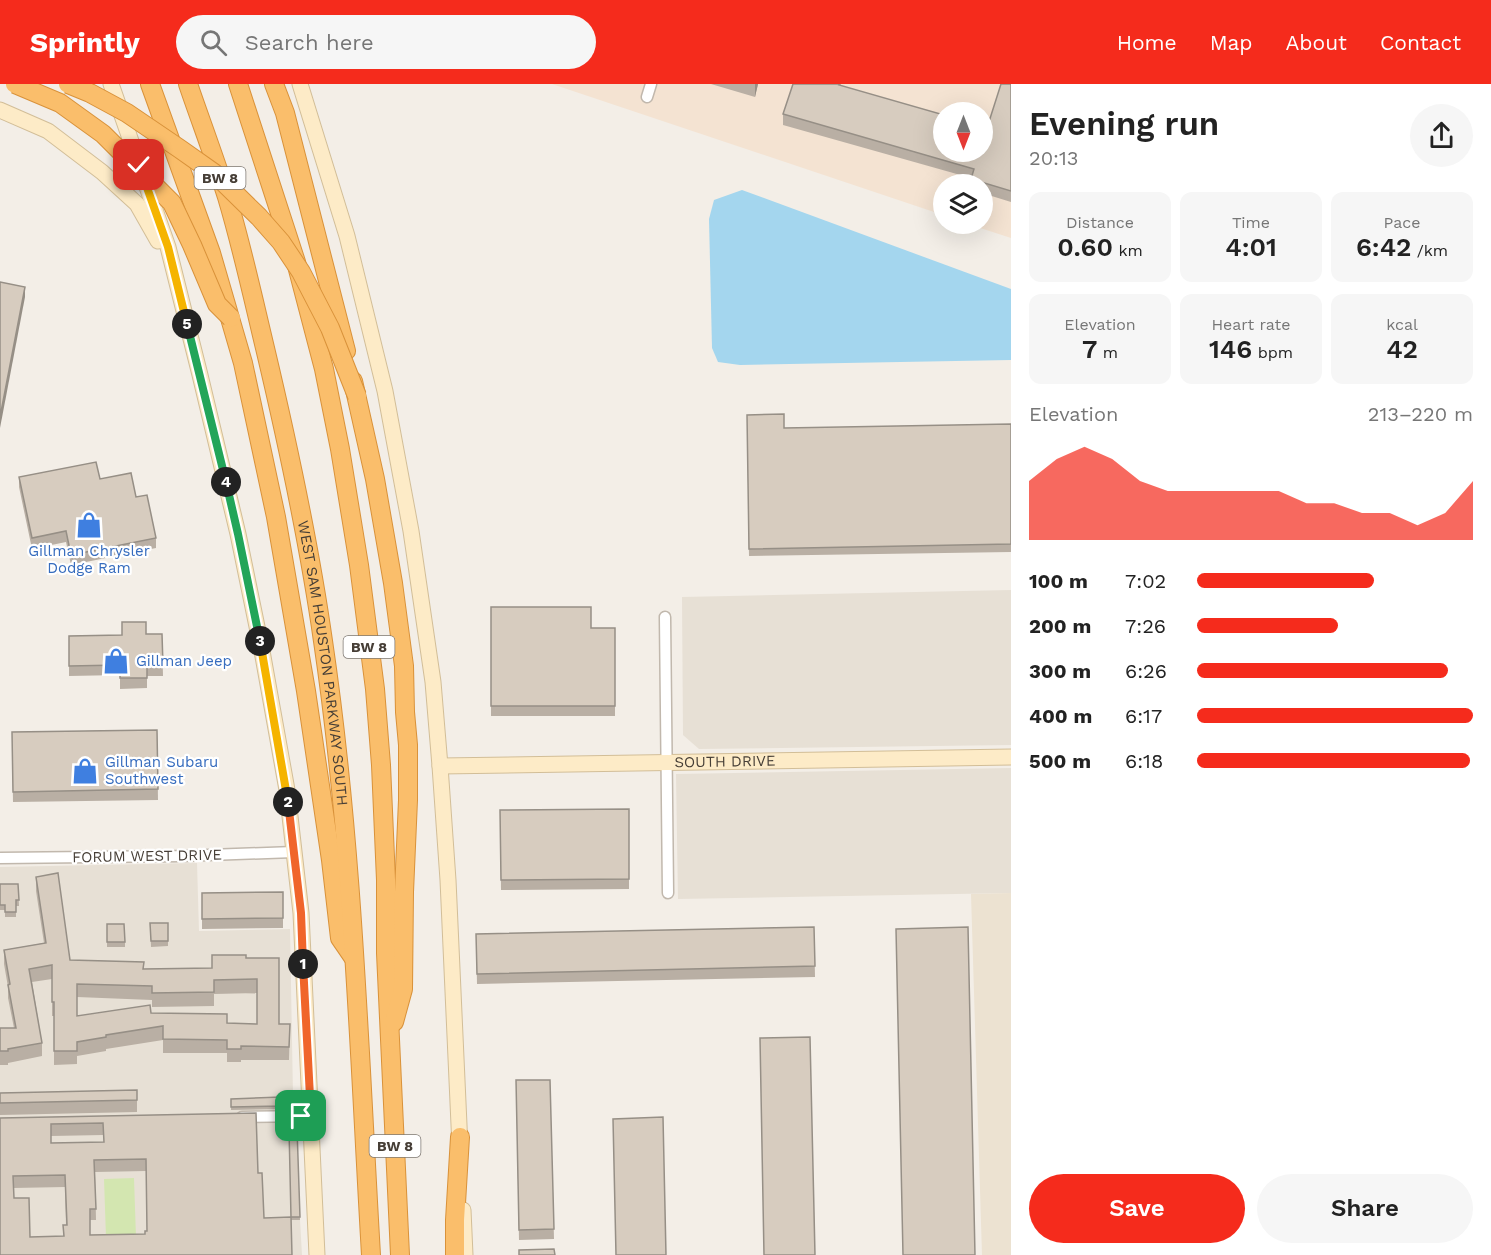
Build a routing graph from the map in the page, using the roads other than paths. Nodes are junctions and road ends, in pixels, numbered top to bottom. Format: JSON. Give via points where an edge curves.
{"nodes":[{"id":1,"x":15,"y":84,"type":"edge"},
{"id":2,"x":68,"y":84,"type":"edge"},
{"id":3,"x":111,"y":84,"type":"edge"},
{"id":4,"x":150,"y":84,"type":"edge"},
{"id":5,"x":188,"y":84,"type":"edge"},
{"id":6,"x":238,"y":84,"type":"edge"},
{"id":7,"x":274,"y":84,"type":"edge"},
{"id":8,"x":300,"y":84,"type":"edge"},
{"id":9,"x":651,"y":84,"type":"edge"},
{"id":10,"x":647,"y":96,"type":"dead end"},
{"id":11,"x":0,"y":110,"type":"edge"},
{"id":12,"x":174,"y":273,"type":"junction"},
{"id":13,"x":231,"y":318,"type":"junction"},
{"id":14,"x":357,"y":396,"type":"junction"},
{"id":15,"x":665,"y":617,"type":"dead end"},
{"id":16,"x":1011,"y":757,"type":"edge"},
{"id":17,"x":666,"y":763,"type":"junction"},
{"id":18,"x":440,"y":766,"type":"junction"},
{"id":19,"x":294,"y":852,"type":"junction"},
{"id":20,"x":0,"y":858,"type":"edge"},
{"id":21,"x":668,"y":893,"type":"dead end"},
{"id":22,"x":354,"y":958,"type":"junction"},
{"id":23,"x":389,"y":1038,"type":"junction"},
{"id":24,"x":311,"y":1116,"type":"junction"},
{"id":25,"x":233,"y":1118,"type":"edge"},
{"id":26,"x":460,"y":1137,"type":"junction"},
{"id":27,"x":317,"y":1255,"type":"edge"},
{"id":28,"x":371,"y":1255,"type":"edge"},
{"id":29,"x":400,"y":1255,"type":"edge"},
{"id":30,"x":455,"y":1255,"type":"edge"},
{"id":31,"x":465,"y":1255,"type":"edge"}],
"edges":[{"from":1,"to":13,"type":"highway","bridge":true,"via":[[60,103],[103,134],[172,203],[217,304]]},
{"from":2,"to":14,"type":"highway","bridge":true,"via":[[127,113],[180,149],[214,173],[259,217],[301,272],[330,328]]},
{"from":3,"to":12,"type":"main road"},
{"from":4,"to":13,"type":"highway","bridge":true},
{"from":5,"to":22,"type":"highway","name":"WEST SAM HOUSTON PARKWAY SOUTH","number":"BW 8","bridge":true,"via":[[227,199],[247,274],[307,543],[340,780]]},
{"from":6,"to":23,"type":"highway","number":"BW 8","via":[[296,262],[324,369],[359,565],[381,765]]},
{"from":7,"to":14,"type":"highway","bridge":true,"via":[[285,113]]},
{"from":8,"to":18,"type":"main road","via":[[347,236],[385,391],[411,531],[433,682]]},
{"from":9,"to":10,"type":"street"},
{"from":11,"to":12,"type":"main road","via":[[48,131],[137,204]]},
{"from":12,"to":19,"type":"main road","via":[[238,534],[285,778]]},
{"from":13,"to":22,"type":"highway","via":[[262,449],[293,612],[340,938]]},
{"from":14,"to":23,"type":"highway","via":[[391,572],[404,666],[408,745],[403,989]]},
{"from":15,"to":17,"type":"street"},
{"from":16,"to":17,"type":"main road","name":"SOUTH DRIVE"},
{"from":17,"to":18,"type":"main road","name":"SOUTH DRIVE"},
{"from":17,"to":21,"type":"street"},
{"from":18,"to":26,"type":"main road"},
{"from":19,"to":20,"type":"street","name":"FORUM WEST DRIVE"},
{"from":19,"to":24,"type":"main road","via":[[301,913]]},
{"from":22,"to":28,"type":"highway","name":"WEST SAM HOUSTON PARKWAY SOUTH","number":"BW 8"},
{"from":23,"to":29,"type":"highway","number":"BW 8"},
{"from":24,"to":25,"type":"street"},
{"from":24,"to":27,"type":"main road"},
{"from":26,"to":30,"type":"highway"},
{"from":26,"to":31,"type":"main road"}]}
